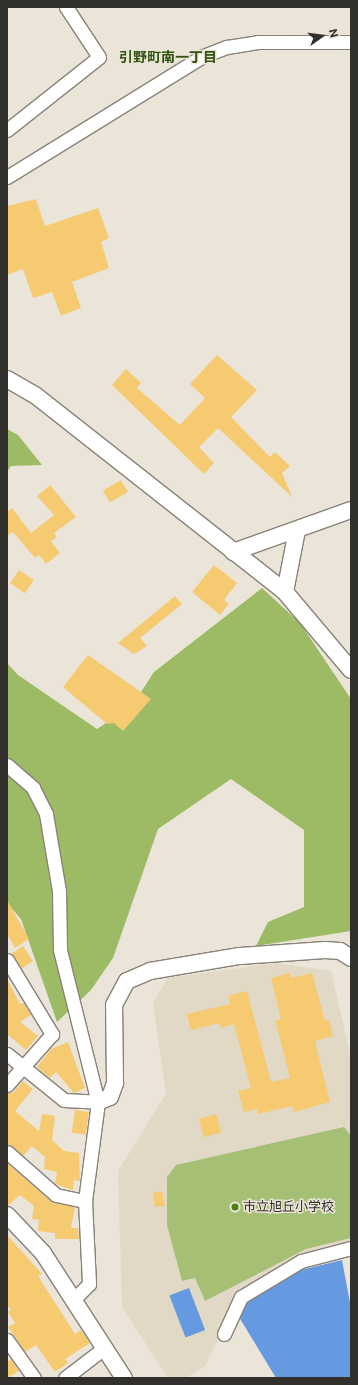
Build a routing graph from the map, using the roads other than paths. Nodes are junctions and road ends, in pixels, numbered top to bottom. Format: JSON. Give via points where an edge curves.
{"nodes":[{"id":1,"x":66,"y":7,"type":"edge"},
{"id":2,"x":351,"y":42,"type":"edge"},
{"id":3,"x":7,"y":130,"type":"edge"},
{"id":4,"x":7,"y":177,"type":"edge"},
{"id":5,"x":7,"y":379,"type":"edge"},
{"id":6,"x":351,"y":510,"type":"edge"},
{"id":7,"x":297,"y":530,"type":"junction"},
{"id":8,"x":233,"y":552,"type":"junction"},
{"id":9,"x":285,"y":592,"type":"junction"},
{"id":10,"x":351,"y":670,"type":"edge"},
{"id":11,"x":7,"y":765,"type":"edge"},
{"id":12,"x":351,"y":958,"type":"edge"},
{"id":13,"x":7,"y":960,"type":"edge"},
{"id":14,"x":7,"y":1054,"type":"edge"},
{"id":15,"x":23,"y":1067,"type":"junction"},
{"id":16,"x":7,"y":1085,"type":"edge"},
{"id":17,"x":98,"y":1102,"type":"junction"},
{"id":18,"x":7,"y":1152,"type":"edge"},
{"id":19,"x":85,"y":1202,"type":"junction"},
{"id":20,"x":7,"y":1215,"type":"edge"},
{"id":21,"x":351,"y":1248,"type":"edge"},
{"id":22,"x":75,"y":1298,"type":"junction"},
{"id":23,"x":224,"y":1334,"type":"dead end"},
{"id":24,"x":7,"y":1340,"type":"edge"},
{"id":25,"x":104,"y":1348,"type":"junction"},
{"id":26,"x":34,"y":1378,"type":"edge"},
{"id":27,"x":65,"y":1378,"type":"edge"},
{"id":28,"x":124,"y":1378,"type":"edge"}],
"edges":[{"from":1,"to":3,"type":"street","via":[[99,57]]},
{"from":2,"to":4,"type":"street","via":[[264,42],[227,47],[203,56]]},
{"from":5,"to":8,"type":"street","via":[[35,394]]},
{"from":6,"to":7,"type":"street"},
{"from":7,"to":8,"type":"street"},
{"from":7,"to":9,"type":"street"},
{"from":8,"to":9,"type":"street"},
{"from":9,"to":10,"type":"street"},
{"from":11,"to":17,"type":"street","via":[[33,788],[46,814],[58,891],[60,950]]},
{"from":12,"to":17,"type":"street","via":[[340,951],[325,950],[240,956],[150,971],[127,981],[114,1005],[115,1083],[110,1097]]},
{"from":13,"to":15,"type":"street","via":[[52,1034]]},
{"from":14,"to":15,"type":"street"},
{"from":15,"to":16,"type":"street"},
{"from":15,"to":17,"type":"street","via":[[64,1100]]},
{"from":17,"to":19,"type":"street"},
{"from":18,"to":19,"type":"street","via":[[56,1196]]},
{"from":19,"to":22,"type":"street","via":[[88,1284]]},
{"from":20,"to":22,"type":"street","via":[[43,1253]]},
{"from":21,"to":23,"type":"street","via":[[300,1261],[240,1297]]},
{"from":22,"to":25,"type":"street"},
{"from":24,"to":26,"type":"street"},
{"from":25,"to":27,"type":"street"},
{"from":25,"to":28,"type":"street"}]}
